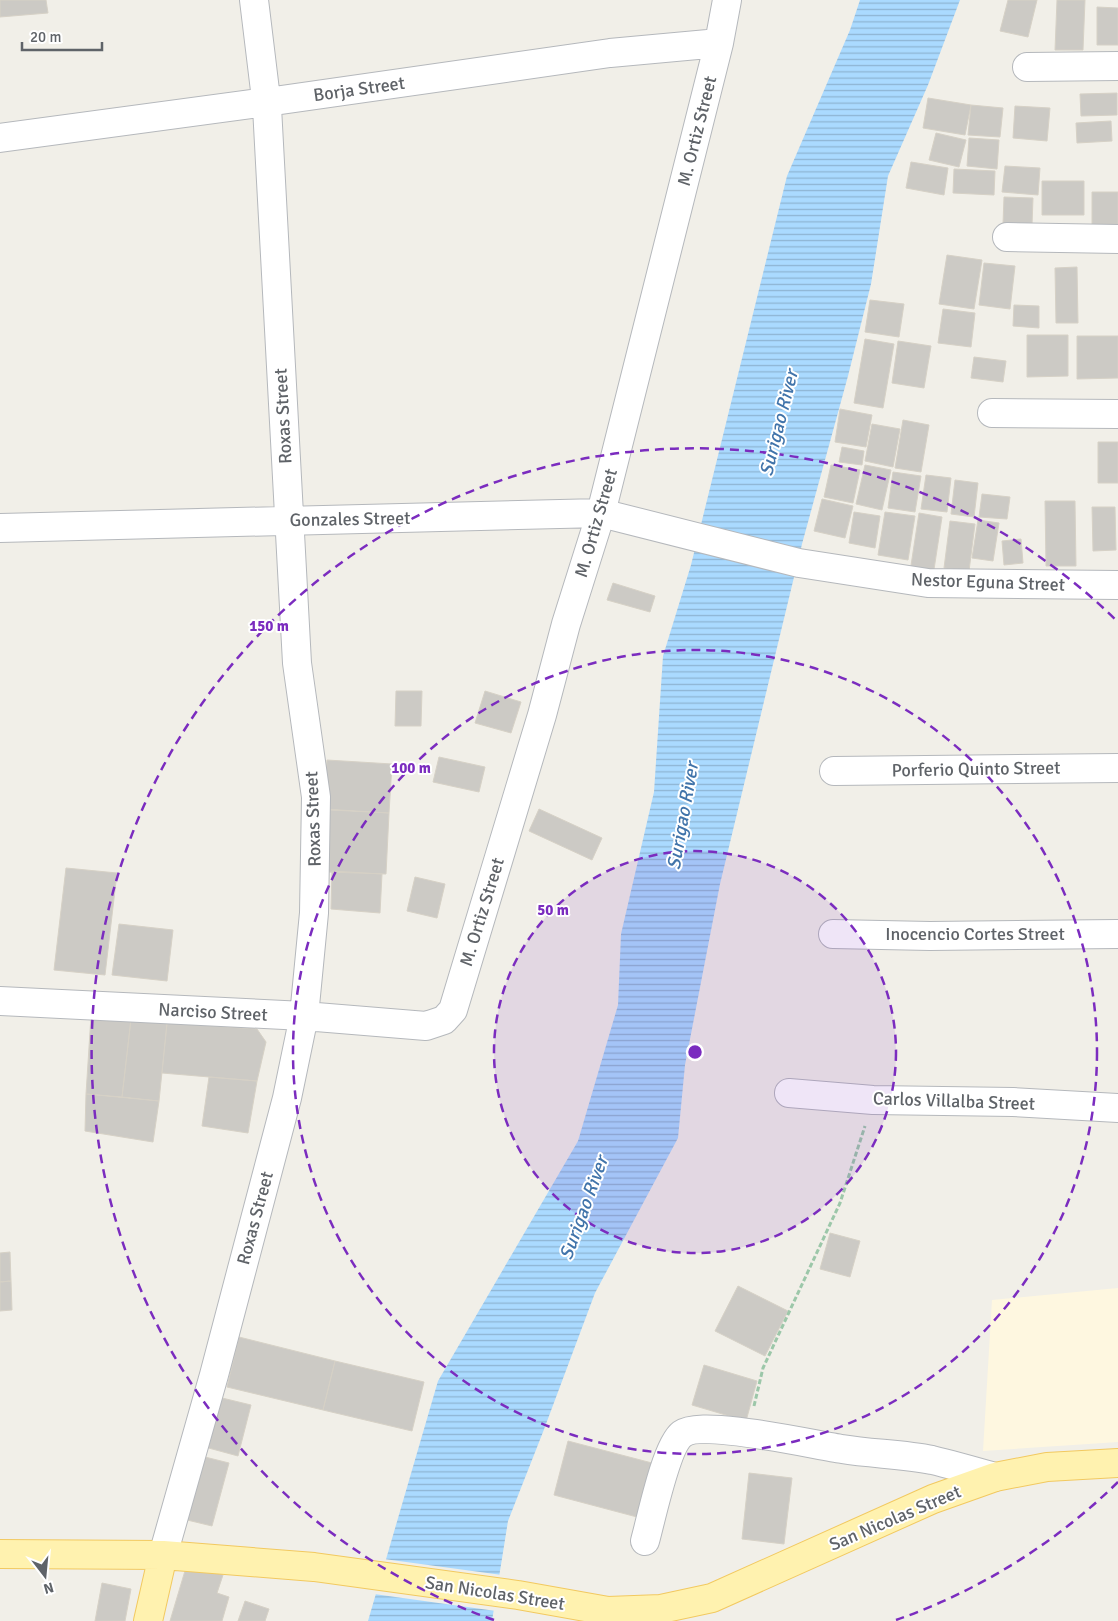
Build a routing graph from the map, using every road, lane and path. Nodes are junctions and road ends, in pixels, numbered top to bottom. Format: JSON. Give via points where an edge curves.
{"nodes":[{"id":1,"x":254,"y":0,"type":"edge"},
{"id":2,"x":727,"y":0,"type":"edge"},
{"id":3,"x":719,"y":43,"type":"junction"},
{"id":4,"x":1118,"y":66,"type":"edge"},
{"id":5,"x":1027,"y":67,"type":"dead end"},
{"id":6,"x":267,"y":102,"type":"junction"},
{"id":7,"x":0,"y":138,"type":"edge"},
{"id":8,"x":1007,"y":237,"type":"dead end"},
{"id":9,"x":1118,"y":239,"type":"edge"},
{"id":10,"x":992,"y":413,"type":"dead end"},
{"id":11,"x":1118,"y":414,"type":"edge"},
{"id":12,"x":601,"y":513,"type":"junction"},
{"id":13,"x":289,"y":520,"type":"junction"},
{"id":14,"x":0,"y":528,"type":"edge"},
{"id":15,"x":697,"y":537,"type":"joint"},
{"id":16,"x":1118,"y":585,"type":"edge"},
{"id":17,"x":1118,"y":768,"type":"edge"},
{"id":18,"x":834,"y":771,"type":"dead end"},
{"id":19,"x":833,"y":934,"type":"dead end"},
{"id":20,"x":1118,"y":934,"type":"edge"},
{"id":21,"x":0,"y":1002,"type":"edge"},
{"id":22,"x":304,"y":1016,"type":"junction"},
{"id":23,"x":426,"y":1026,"type":"joint"},
{"id":24,"x":789,"y":1093,"type":"dead end"},
{"id":25,"x":873,"y":1100,"type":"junction"},
{"id":26,"x":1118,"y":1108,"type":"edge"},
{"id":27,"x":748,"y":1433,"type":"junction"},
{"id":28,"x":1118,"y":1463,"type":"edge"},
{"id":29,"x":995,"y":1477,"type":"junction"},
{"id":30,"x":645,"y":1541,"type":"dead end"},
{"id":31,"x":0,"y":1554,"type":"edge"},
{"id":32,"x":164,"y":1555,"type":"junction"},
{"id":33,"x":148,"y":1621,"type":"edge"}],
"edges":[{"from":1,"to":6,"type":"street","name":"Roxas Street"},
{"from":2,"to":3,"type":"street","name":"M. Ortiz Street"},
{"from":3,"to":6,"type":"street","name":"Borja Street","via":[[610,53]]},
{"from":3,"to":12,"type":"street","name":"M. Ortiz Street"},
{"from":4,"to":5,"type":"street"},
{"from":6,"to":7,"type":"street","name":"Borja Street"},
{"from":6,"to":13,"type":"street","name":"Roxas Street"},
{"from":8,"to":9,"type":"street"},
{"from":10,"to":11,"type":"street"},
{"from":12,"to":13,"type":"street","name":"Gonzales Street"},
{"from":12,"to":15,"type":"street","name":"Gonzales Street"},
{"from":12,"to":23,"type":"street","name":"M. Ortiz Street","via":[[453,1010],[444,1020]]},
{"from":13,"to":14,"type":"street","name":"Gonzales Street"},
{"from":13,"to":22,"type":"street","name":"Roxas Street","via":[[297,663],[316,797],[314,913]]},
{"from":15,"to":16,"type":"street","name":"Nestor Eguna Street","via":[[799,563],[928,583]]},
{"from":17,"to":18,"type":"street","name":"Porferio Quinto Street"},
{"from":19,"to":20,"type":"street","name":"Inocencio Cortes Street"},
{"from":21,"to":22,"type":"street","name":"Narciso Street"},
{"from":22,"to":23,"type":"street","name":"Narciso Street"},
{"from":22,"to":32,"type":"street","name":"Roxas Street","via":[[288,1098]]},
{"from":24,"to":25,"type":"street","name":"Carlos Villalba Street"},
{"from":25,"to":26,"type":"street","name":"Carlos Villalba Street","via":[[1013,1102]]},
{"from":25,"to":27,"type":"path","via":[[840,1203],[763,1368]]},
{"from":27,"to":29,"type":"street","via":[[845,1450],[933,1460]]},
{"from":27,"to":30,"type":"street","via":[[699,1429],[682,1434],[670,1451]]},
{"from":28,"to":29,"type":"main road","name":"San Nicolas Street","via":[[1047,1467]]},
{"from":29,"to":32,"type":"main road","name":"San Nicolas Street","via":[[933,1499],[712,1598],[660,1609],[608,1611],[314,1567]]},
{"from":31,"to":32,"type":"main road","name":"San Nicolas Street"},
{"from":32,"to":33,"type":"main road","name":"Roxas Street"}]}
